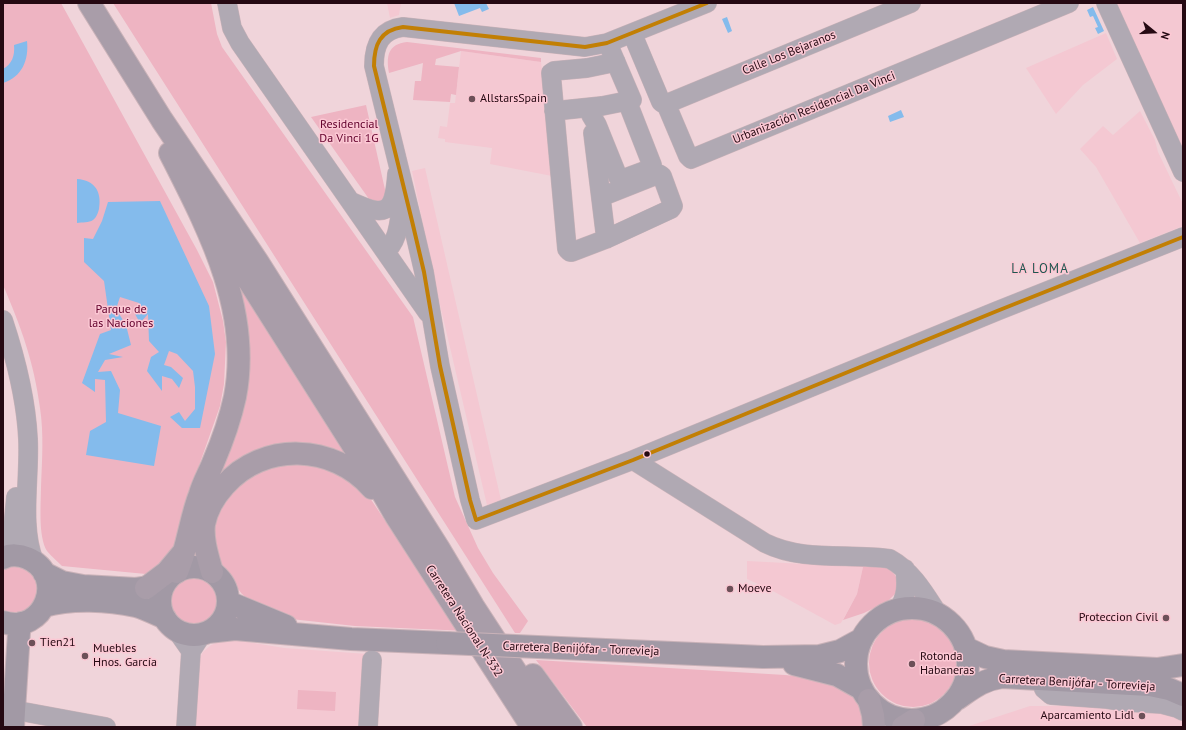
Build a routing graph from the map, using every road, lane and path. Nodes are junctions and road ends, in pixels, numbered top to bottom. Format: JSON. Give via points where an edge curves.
{"nodes":[{"id":1,"x":89,"y":3,"type":"edge"},
{"id":2,"x":227,"y":3,"type":"edge"},
{"id":3,"x":707,"y":3,"type":"edge"},
{"id":4,"x":911,"y":3,"type":"edge"},
{"id":5,"x":1068,"y":3,"type":"edge"},
{"id":6,"x":1106,"y":3,"type":"edge"},
{"id":7,"x":632,"y":33,"type":"junction"},
{"id":8,"x":607,"y":43,"type":"junction"},
{"id":9,"x":118,"y":50,"type":"junction"},
{"id":10,"x":616,"y":62,"type":"junction"},
{"id":11,"x":627,"y":101,"type":"junction"},
{"id":12,"x":666,"y":104,"type":"junction"},
{"id":13,"x":554,"y":111,"type":"junction"},
{"id":14,"x":590,"y":111,"type":"junction"},
{"id":15,"x":162,"y":120,"type":"junction"},
{"id":16,"x":1171,"y":145,"type":"junction"},
{"id":17,"x":1183,"y":166,"type":"edge"},
{"id":18,"x":400,"y":169,"type":"junction"},
{"id":19,"x":1183,"y":172,"type":"edge"},
{"id":20,"x":601,"y":197,"type":"junction"},
{"id":21,"x":350,"y":201,"type":"junction"},
{"id":22,"x":412,"y":221,"type":"junction"},
{"id":23,"x":1183,"y":237,"type":"edge"},
{"id":24,"x":606,"y":239,"type":"junction"},
{"id":25,"x":388,"y":254,"type":"junction"},
{"id":26,"x":431,"y":318,"type":"junction"},
{"id":27,"x":3,"y":320,"type":"edge"},
{"id":28,"x":3,"y":356,"type":"edge"},
{"id":29,"x":633,"y":460,"type":"junction"},
{"id":30,"x":396,"y":516,"type":"junction"},
{"id":31,"x":187,"y":544,"type":"junction"},
{"id":32,"x":439,"y":549,"type":"junction"},
{"id":33,"x":4,"y":557,"type":"edge"},
{"id":34,"x":39,"y":567,"type":"junction"},
{"id":35,"x":904,"y":569,"type":"junction"},
{"id":36,"x":212,"y":572,"type":"junction"},
{"id":37,"x":162,"y":582,"type":"junction"},
{"id":38,"x":228,"y":602,"type":"junction"},
{"id":39,"x":44,"y":606,"type":"junction"},
{"id":40,"x":898,"y":610,"type":"junction"},
{"id":41,"x":938,"y":614,"type":"junction"},
{"id":42,"x":10,"y":622,"type":"edge"},
{"id":43,"x":170,"y":623,"type":"junction"},
{"id":44,"x":303,"y":634,"type":"junction"},
{"id":45,"x":201,"y":639,"type":"junction"},
{"id":46,"x":862,"y":639,"type":"junction"},
{"id":47,"x":966,"y":648,"type":"junction"},
{"id":48,"x":763,"y":657,"type":"junction"},
{"id":49,"x":372,"y":660,"type":"dead end"},
{"id":50,"x":1183,"y":665,"type":"edge"},
{"id":51,"x":3,"y":667,"type":"edge"},
{"id":52,"x":1040,"y":679,"type":"junction"},
{"id":53,"x":1150,"y":685,"type":"junction"},
{"id":54,"x":866,"y":694,"type":"junction"},
{"id":55,"x":1183,"y":695,"type":"edge"},
{"id":56,"x":1107,"y":699,"type":"junction"},
{"id":57,"x":953,"y":702,"type":"junction"},
{"id":58,"x":1183,"y":711,"type":"edge"},
{"id":59,"x":13,"y":719,"type":"edge"},
{"id":60,"x":909,"y":723,"type":"edge"},
{"id":61,"x":106,"y":727,"type":"edge"},
{"id":62,"x":186,"y":727,"type":"edge"},
{"id":63,"x":368,"y":727,"type":"edge"},
{"id":64,"x":532,"y":727,"type":"edge"},
{"id":65,"x":552,"y":727,"type":"edge"},
{"id":66,"x":571,"y":727,"type":"edge"},
{"id":67,"x":874,"y":727,"type":"edge"}],
"edges":[{"from":1,"to":9,"type":"highway"},
{"from":2,"to":21,"type":"street","via":[[232,28],[240,43]]},
{"from":3,"to":7,"type":"street"},
{"from":4,"to":12,"type":"street","name":"Calle Los Bejaranos"},
{"from":5,"to":12,"type":"street","name":"Urbanización Residencial Da Vinci","via":[[691,159]]},
{"from":6,"to":16,"type":"street"},
{"from":7,"to":8,"type":"street"},
{"from":7,"to":12,"type":"street","name":"Urbanización Residencial Da Vinci","via":[[661,102]]},
{"from":8,"to":10,"type":"street"},
{"from":8,"to":18,"type":"street","via":[[585,47],[568,46],[415,27],[388,31],[376,44],[374,66]]},
{"from":9,"to":15,"type":"highway"},
{"from":9,"to":31,"type":"highway","via":[[204,219],[227,283],[235,318],[238,345],[235,396],[225,432],[196,504]]},
{"from":10,"to":11,"type":"street","via":[[632,100]]},
{"from":10,"to":13,"type":"street","via":[[552,72],[550,75]]},
{"from":11,"to":14,"type":"street"},
{"from":11,"to":14,"type":"street","via":[[652,166],[623,179],[618,177]]},
{"from":13,"to":14,"type":"street"},
{"from":13,"to":24,"type":"street","via":[[567,248],[572,252]]},
{"from":14,"to":20,"type":"street"},
{"from":15,"to":30,"type":"highway","via":[[230,250]]},
{"from":15,"to":32,"type":"highway","via":[[257,261]]},
{"from":16,"to":17,"type":"street"},
{"from":16,"to":19,"type":"street"},
{"from":18,"to":21,"type":"street","via":[[391,203],[384,210],[373,210]]},
{"from":18,"to":22,"type":"street"},
{"from":18,"to":25,"type":"street","via":[[399,223]]},
{"from":20,"to":24,"type":"street"},
{"from":20,"to":24,"type":"street","via":[[659,174],[673,206]]},
{"from":21,"to":25,"type":"street"},
{"from":22,"to":25,"type":"street","via":[[408,239],[402,250],[394,257]]},
{"from":22,"to":26,"type":"street"},
{"from":23,"to":29,"type":"street"},
{"from":25,"to":26,"type":"street"},
{"from":26,"to":29,"type":"street","via":[[476,520]]},
{"from":27,"to":34,"type":"street","via":[[22,390],[28,439],[26,532],[30,552]]},
{"from":28,"to":33,"type":"street","via":[[14,400],[17,434],[17,486],[12,538]]},
{"from":29,"to":35,"type":"street","via":[[776,548],[794,553],[890,559]]},
{"from":30,"to":36,"type":"highway","via":[[366,482],[337,462],[305,453],[272,456],[241,470],[228,480],[212,501],[207,512],[204,535]]},
{"from":30,"to":64,"type":"highway","name":"Carretera Nacional N-332"},
{"from":31,"to":37,"type":"highway"},
{"from":31,"to":37,"type":"highway","via":[[178,559],[157,581]]},
{"from":32,"to":65,"type":"highway"},
{"from":32,"to":66,"type":"highway"},
{"from":33,"to":34,"type":"main road","via":[[20,556]]},
{"from":34,"to":37,"type":"main road","via":[[62,582],[75,586],[136,589]]},
{"from":34,"to":39,"type":"main road","via":[[48,583],[48,595]]},
{"from":35,"to":40,"type":"street","via":[[906,594]]},
{"from":35,"to":41,"type":"street"},
{"from":36,"to":37,"type":"main road","via":[[191,567]]},
{"from":36,"to":38,"type":"main road","via":[[222,582]]},
{"from":37,"to":43,"type":"main road","via":[[160,605]]},
{"from":38,"to":44,"type":"main road","name":"Carretera Benijófar - Torrevieja"},
{"from":38,"to":45,"type":"main road","via":[[224,616]]},
{"from":39,"to":42,"type":"main road","via":[[31,620]]},
{"from":39,"to":43,"type":"main road","via":[[75,601],[137,606]]},
{"from":40,"to":41,"type":"main road","via":[[915,608]]},
{"from":40,"to":46,"type":"main road","via":[[879,619]]},
{"from":41,"to":47,"type":"main road","via":[[957,630]]},
{"from":42,"to":51,"type":"main road"},
{"from":42,"to":59,"type":"main road","via":[[19,632]]},
{"from":43,"to":45,"type":"main road"},
{"from":44,"to":45,"type":"main road","name":"Carretera Benijófar - Torrevieja","via":[[235,629]]},
{"from":44,"to":48,"type":"main road","name":"Carretera Benijófar - Torrevieja","bridge":true,"via":[[351,639]]},
{"from":45,"to":62,"type":"street"},
{"from":46,"to":48,"type":"main road","name":"Carretera Benijófar - Torrevieja","via":[[840,651],[820,656]]},
{"from":46,"to":54,"type":"main road","via":[[856,664]]},
{"from":47,"to":50,"type":"main road","name":"Carretera Benijófar - Torrevieja","via":[[985,657],[1003,661],[1157,669]]},
{"from":47,"to":57,"type":"main road","via":[[968,659],[965,682]]},
{"from":48,"to":54,"type":"main road","name":"Carretera Benijófar - Torrevieja","via":[[838,675]]},
{"from":49,"to":63,"type":"street"},
{"from":52,"to":53,"type":"main road","name":"Carretera Benijófar - Torrevieja"},
{"from":52,"to":56,"type":"street","via":[[1050,695]]},
{"from":52,"to":57,"type":"main road","name":"Carretera Benijófar - Torrevieja","via":[[991,679],[980,683]]},
{"from":53,"to":55,"type":"main road","name":"Carretera Benijófar - Torrevieja"},
{"from":53,"to":56,"type":"street","via":[[1131,694]]},
{"from":54,"to":60,"type":"main road","via":[[878,708]]},
{"from":54,"to":67,"type":"highway"},
{"from":56,"to":58,"type":"street","via":[[1169,705]]},
{"from":57,"to":60,"type":"main road","via":[[937,714]]},
{"from":59,"to":61,"type":"street"}]}
